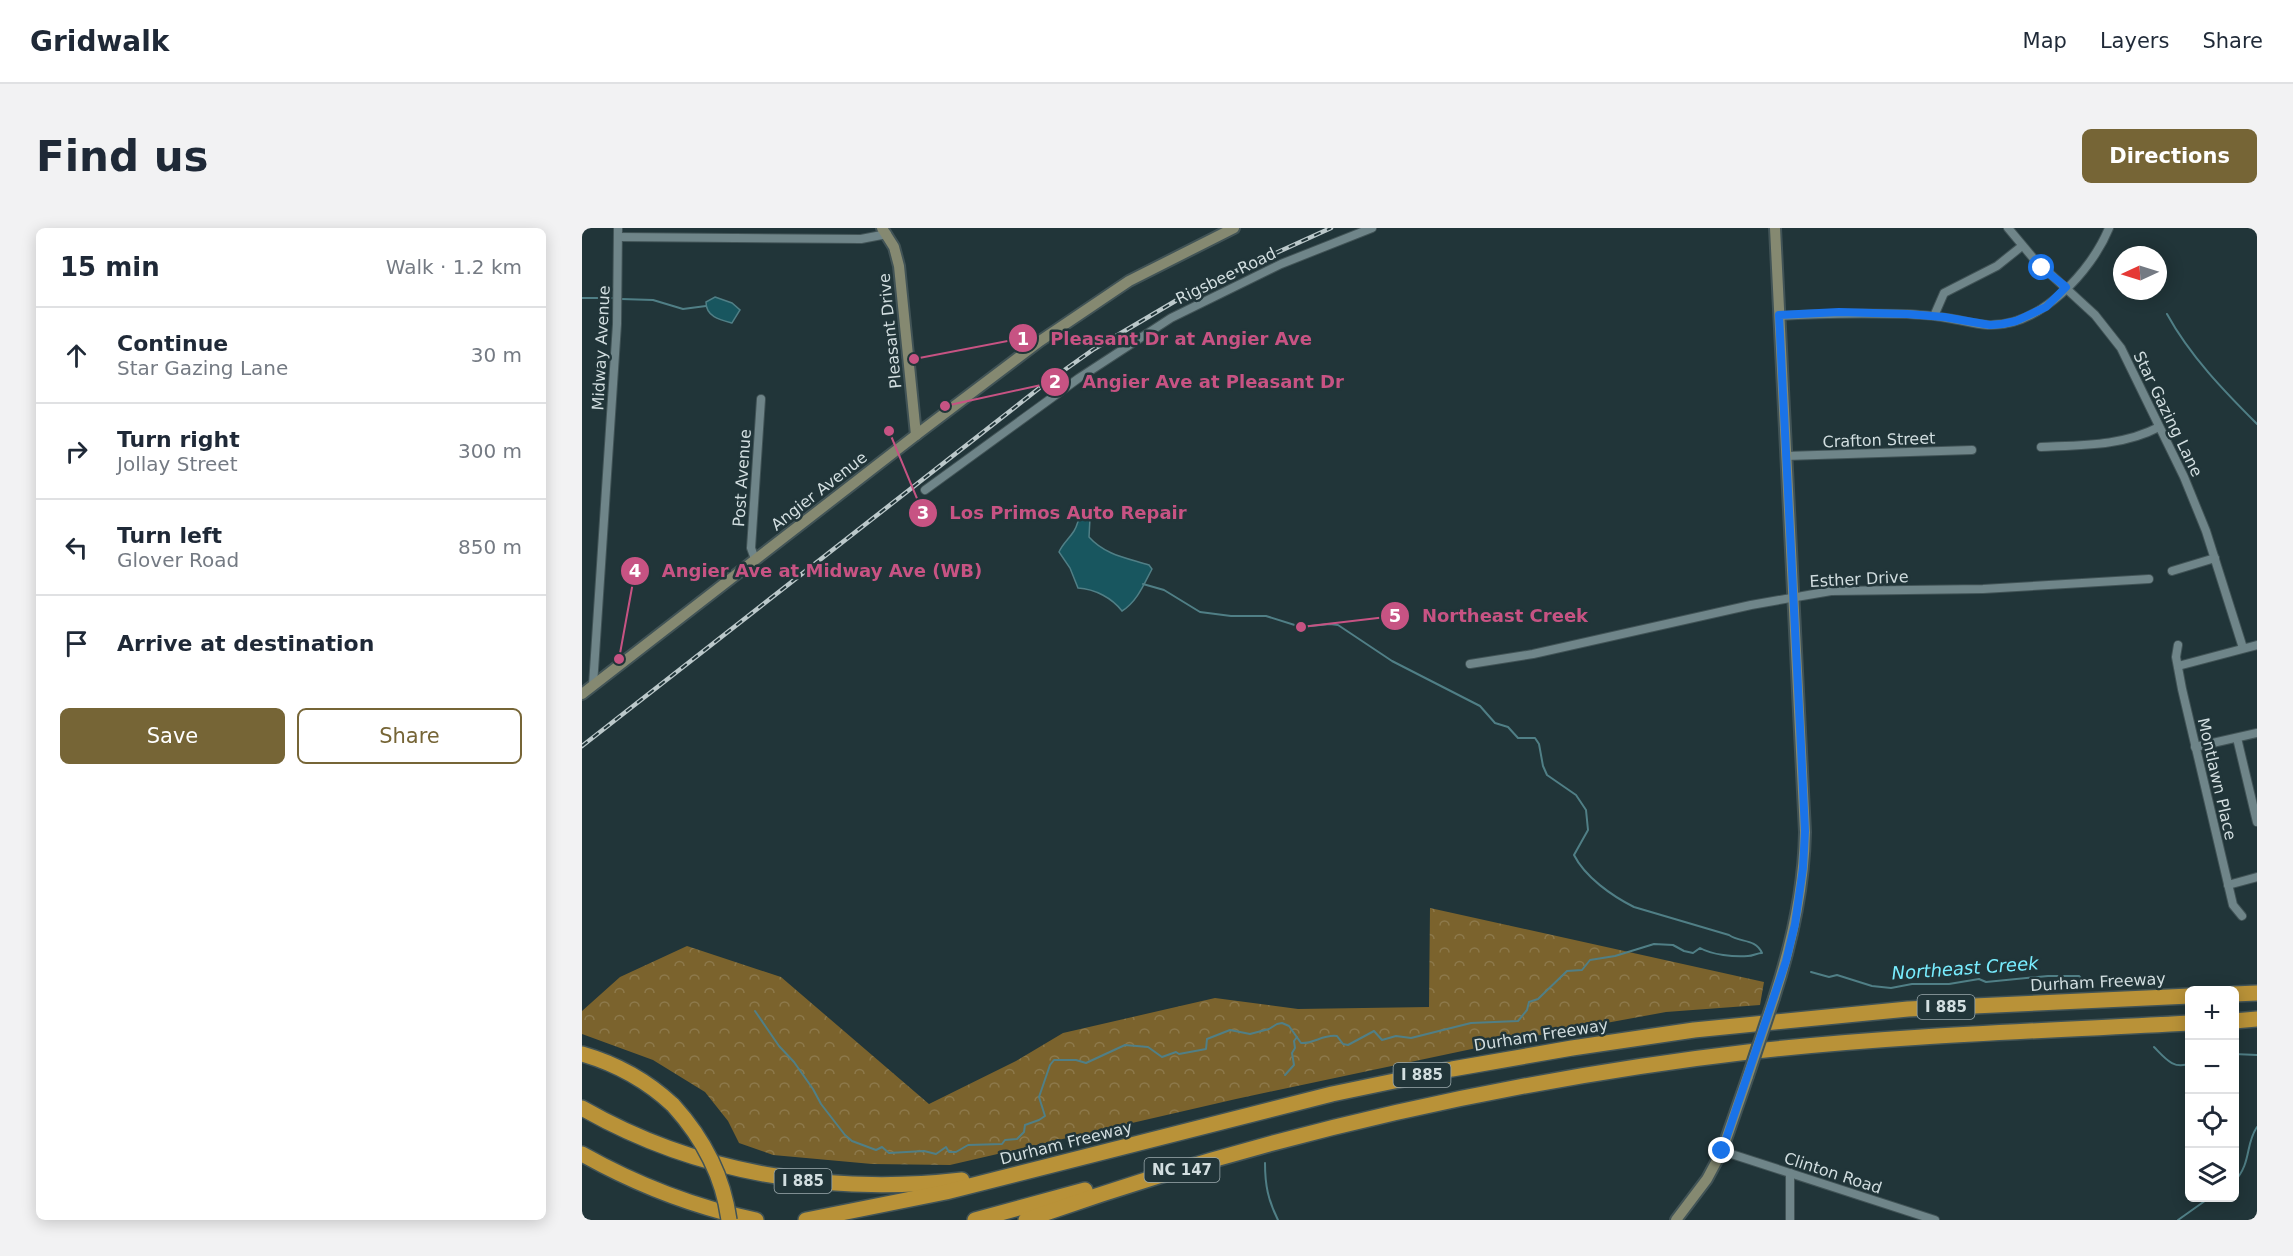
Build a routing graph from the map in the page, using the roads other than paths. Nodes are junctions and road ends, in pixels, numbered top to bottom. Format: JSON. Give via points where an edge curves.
{"nodes":[{"id":1,"x":618,"y":228,"type":"edge"},
{"id":2,"x":1234,"y":228,"type":"edge"},
{"id":3,"x":1372,"y":228,"type":"edge"},
{"id":4,"x":1775,"y":228,"type":"edge"},
{"id":5,"x":2008,"y":228,"type":"edge"},
{"id":6,"x":2109,"y":228,"type":"edge"},
{"id":7,"x":885,"y":231,"type":"edge"},
{"id":8,"x":618,"y":237,"type":"junction"},
{"id":9,"x":2022,"y":246,"type":"junction"},
{"id":10,"x":2066,"y":287,"type":"junction"},
{"id":11,"x":1779,"y":315,"type":"junction"},
{"id":12,"x":1934,"y":316,"type":"junction"},
{"id":13,"x":761,"y":399,"type":"dead end"},
{"id":14,"x":2160,"y":427,"type":"junction"},
{"id":15,"x":916,"y":435,"type":"junction"},
{"id":16,"x":2041,"y":447,"type":"dead end"},
{"id":17,"x":1972,"y":450,"type":"dead end"},
{"id":18,"x":1786,"y":456,"type":"junction"},
{"id":19,"x":925,"y":490,"type":"dead end"},
{"id":20,"x":2215,"y":558,"type":"junction"},
{"id":21,"x":755,"y":559,"type":"junction"},
{"id":22,"x":2172,"y":571,"type":"dead end"},
{"id":23,"x":2149,"y":579,"type":"dead end"},
{"id":24,"x":1793,"y":597,"type":"junction"},
{"id":25,"x":2178,"y":645,"type":"dead end"},
{"id":26,"x":2257,"y":645,"type":"edge"},
{"id":27,"x":2243,"y":648,"type":"junction"},
{"id":28,"x":1470,"y":664,"type":"dead end"},
{"id":29,"x":2178,"y":666,"type":"junction"},
{"id":30,"x":593,"y":685,"type":"junction"},
{"id":31,"x":582,"y":694,"type":"edge"},
{"id":32,"x":2257,"y":733,"type":"edge"},
{"id":33,"x":2237,"y":738,"type":"junction"},
{"id":34,"x":2195,"y":747,"type":"junction"},
{"id":35,"x":2257,"y":822,"type":"edge"},
{"id":36,"x":2257,"y":877,"type":"edge"},
{"id":37,"x":2228,"y":885,"type":"junction"},
{"id":38,"x":2242,"y":916,"type":"dead end"},
{"id":39,"x":2257,"y":993,"type":"edge"},
{"id":40,"x":2239,"y":994,"type":"edge"},
{"id":41,"x":2185,"y":996,"type":"edge"},
{"id":42,"x":2257,"y":1019,"type":"edge"},
{"id":43,"x":2239,"y":1021,"type":"edge"},
{"id":44,"x":2185,"y":1023,"type":"edge"},
{"id":45,"x":582,"y":1054,"type":"edge"},
{"id":46,"x":582,"y":1108,"type":"edge"},
{"id":47,"x":1339,"y":1125,"type":"junction"},
{"id":48,"x":1722,"y":1151,"type":"junction"},
{"id":49,"x":582,"y":1154,"type":"edge"},
{"id":50,"x":1036,"y":1170,"type":"junction"},
{"id":51,"x":1790,"y":1173,"type":"junction"},
{"id":52,"x":729,"y":1220,"type":"edge"},
{"id":53,"x":756,"y":1220,"type":"edge"},
{"id":54,"x":806,"y":1220,"type":"edge"},
{"id":55,"x":975,"y":1220,"type":"edge"},
{"id":56,"x":1026,"y":1220,"type":"edge"},
{"id":57,"x":1676,"y":1220,"type":"edge"},
{"id":58,"x":1790,"y":1220,"type":"edge"},
{"id":59,"x":1935,"y":1220,"type":"edge"}],
"edges":[{"from":1,"to":8,"type":"street","name":"Midway Avenue"},
{"from":2,"to":15,"type":"street","name":"Angier Avenue","via":[[1113,290]]},
{"from":3,"to":19,"type":"street","name":"Rigsbee Road","via":[[1281,264],[1172,318],[1079,378]]},
{"from":4,"to":11,"type":"street"},
{"from":5,"to":9,"type":"street","name":"Star Gazing Lane"},
{"from":6,"to":10,"type":"street","via":[[2095,256]]},
{"from":7,"to":8,"type":"street","via":[[861,239]]},
{"from":7,"to":15,"type":"street","name":"Pleasant Drive","via":[[899,266]]},
{"from":8,"to":30,"type":"street","name":"Midway Avenue","via":[[617,324]]},
{"from":9,"to":10,"type":"street","name":"Star Gazing Lane"},
{"from":9,"to":12,"type":"street","via":[[1997,266],[1944,294]]},
{"from":10,"to":12,"type":"street","via":[[2046,307],[2016,321],[1990,325]]},
{"from":10,"to":14,"type":"street","name":"Star Gazing Lane","via":[[2121,348]]},
{"from":11,"to":12,"type":"street","via":[[1839,312]]},
{"from":11,"to":18,"type":"street"},
{"from":13,"to":21,"type":"street","name":"Post Avenue","via":[[751,548]]},
{"from":14,"to":16,"type":"street","via":[[2113,443]]},
{"from":14,"to":20,"type":"street","name":"Star Gazing Lane"},
{"from":15,"to":21,"type":"street","name":"Angier Avenue"},
{"from":17,"to":18,"type":"street","name":"Crafton Street"},
{"from":18,"to":24,"type":"street"},
{"from":20,"to":22,"type":"street"},
{"from":20,"to":27,"type":"street","name":"Star Gazing Lane"},
{"from":21,"to":30,"type":"street","name":"Angier Avenue"},
{"from":23,"to":24,"type":"street","name":"Esther Drive","via":[[1983,589],[1831,591]]},
{"from":24,"to":28,"type":"street","name":"Esther Drive"},
{"from":24,"to":48,"type":"street","bridge":true,"via":[[1804,849],[1795,924]]},
{"from":25,"to":29,"type":"street","name":"Montlawn Place"},
{"from":26,"to":27,"type":"street"},
{"from":27,"to":29,"type":"street"},
{"from":29,"to":34,"type":"street","name":"Montlawn Place"},
{"from":30,"to":31,"type":"street","name":"Angier Avenue"},
{"from":32,"to":33,"type":"street"},
{"from":33,"to":34,"type":"street"},
{"from":33,"to":35,"type":"street"},
{"from":34,"to":37,"type":"street","name":"Montlawn Place"},
{"from":36,"to":37,"type":"street"},
{"from":37,"to":38,"type":"street","name":"Montlawn Place","via":[[2233,905]]},
{"from":39,"to":40,"type":"highway"},
{"from":41,"to":50,"type":"highway","name":"Durham Freeway","number":"I 885","via":[[1908,1009],[1612,1042],[1342,1092]]},
{"from":42,"to":43,"type":"highway"},
{"from":44,"to":47,"type":"highway","number":"I 885","via":[[1930,1036],[1746,1053],[1527,1086]]},
{"from":45,"to":52,"type":"highway","bridge":true,"via":[[629,1072],[673,1105],[692,1127],[713,1163]]},
{"from":46,"to":50,"type":"highway","number":"I 885","via":[[687,1155],[791,1179],[903,1185]]},
{"from":47,"to":55,"type":"highway","number":"I 885","via":[[1181,1162]]},
{"from":47,"to":56,"type":"highway","number":"NC 147"},
{"from":48,"to":51,"type":"street","name":"Clinton Road"},
{"from":48,"to":57,"type":"street","via":[[1707,1179]]},
{"from":49,"to":53,"type":"highway","via":[[676,1198]]},
{"from":50,"to":54,"type":"highway","name":"Durham Freeway"},
{"from":51,"to":58,"type":"street"},
{"from":51,"to":59,"type":"street","name":"Clinton Road"}]}
